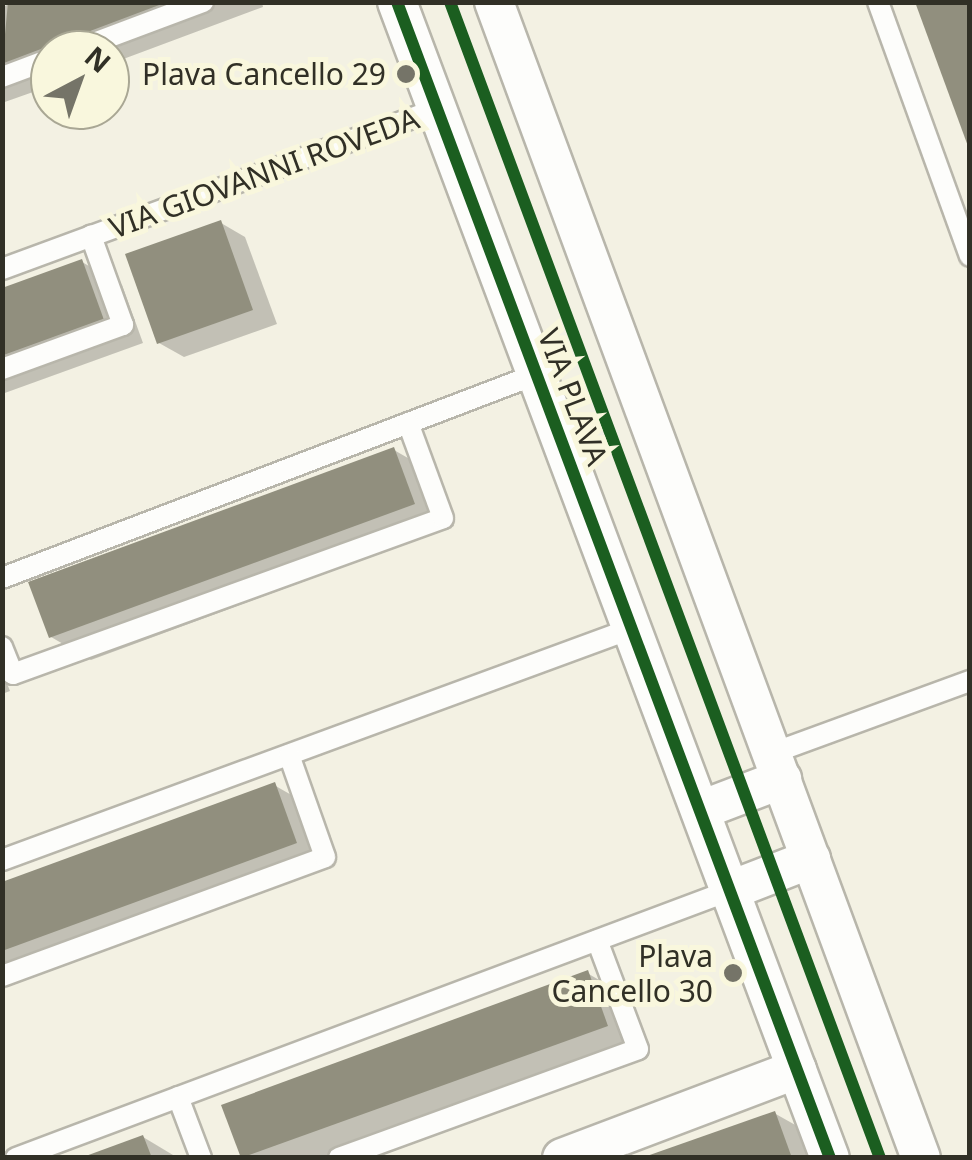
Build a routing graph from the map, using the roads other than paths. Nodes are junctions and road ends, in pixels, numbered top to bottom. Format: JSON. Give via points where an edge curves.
{"nodes":[{"id":1,"x":203,"y":2,"type":"edge"},
{"id":2,"x":397,"y":2,"type":"edge"},
{"id":3,"x":494,"y":2,"type":"edge"},
{"id":4,"x":878,"y":2,"type":"edge"},
{"id":5,"x":128,"y":30,"type":"edge"},
{"id":6,"x":30,"y":67,"type":"edge"},
{"id":7,"x":2,"y":77,"type":"edge"},
{"id":8,"x":437,"y":109,"type":"junction"},
{"id":9,"x":91,"y":236,"type":"junction"},
{"id":10,"x":970,"y":256,"type":"edge"},
{"id":11,"x":2,"y":269,"type":"edge"},
{"id":12,"x":2,"y":369,"type":"edge"},
{"id":13,"x":537,"y":374,"type":"junction"},
{"id":14,"x":408,"y":423,"type":"junction"},
{"id":15,"x":2,"y":578,"type":"edge"},
{"id":16,"x":633,"y":628,"type":"junction"},
{"id":17,"x":2,"y":648,"type":"edge"},
{"id":18,"x":8,"y":676,"type":"edge"},
{"id":19,"x":970,"y":681,"type":"edge"},
{"id":20,"x":288,"y":755,"type":"junction"},
{"id":21,"x":777,"y":766,"type":"junction"},
{"id":22,"x":702,"y":810,"type":"junction"},
{"id":23,"x":811,"y":859,"type":"junction"},
{"id":24,"x":2,"y":860,"type":"edge"},
{"id":25,"x":731,"y":890,"type":"junction"},
{"id":26,"x":597,"y":940,"type":"junction"},
{"id":27,"x":2,"y":976,"type":"edge"},
{"id":28,"x":797,"y":1069,"type":"junction"},
{"id":29,"x":178,"y":1097,"type":"junction"},
{"id":30,"x":16,"y":1158,"type":"edge"},
{"id":31,"x":201,"y":1158,"type":"edge"},
{"id":32,"x":339,"y":1158,"type":"edge"},
{"id":33,"x":562,"y":1158,"type":"edge"},
{"id":34,"x":830,"y":1158,"type":"edge"},
{"id":35,"x":921,"y":1158,"type":"edge"}],
"edges":[{"from":1,"to":5,"type":"lane"},
{"from":2,"to":8,"type":"street","name":"VIA PLAVA"},
{"from":3,"to":21,"type":"street","name":"VIA PLAVA"},
{"from":4,"to":10,"type":"lane"},
{"from":6,"to":7,"type":"lane"},
{"from":8,"to":9,"type":"lane","name":"VIA GIOVANNI ROVEDA"},
{"from":8,"to":13,"type":"street","name":"VIA PLAVA"},
{"from":9,"to":11,"type":"lane","name":"VIA GIOVANNI ROVEDA"},
{"from":9,"to":12,"type":"lane","name":"VIA GIOVANNI ROVEDA","via":[[123,325]]},
{"from":13,"to":14,"type":"lane","name":"VIA PLAVA"},
{"from":13,"to":16,"type":"street","name":"VIA PLAVA"},
{"from":14,"to":15,"type":"lane","name":"VIA PLAVA"},
{"from":14,"to":18,"type":"lane","via":[[443,518]]},
{"from":16,"to":20,"type":"lane"},
{"from":16,"to":22,"type":"street","name":"VIA PLAVA"},
{"from":17,"to":18,"type":"lane"},
{"from":19,"to":21,"type":"lane"},
{"from":20,"to":24,"type":"lane"},
{"from":20,"to":27,"type":"lane","via":[[324,857]]},
{"from":21,"to":22,"type":"street"},
{"from":21,"to":23,"type":"street","name":"VIA PLAVA"},
{"from":22,"to":25,"type":"street","name":"VIA PLAVA"},
{"from":23,"to":25,"type":"street"},
{"from":23,"to":35,"type":"street","name":"VIA PLAVA"},
{"from":25,"to":26,"type":"lane"},
{"from":25,"to":28,"type":"street","name":"VIA PLAVA"},
{"from":26,"to":29,"type":"lane"},
{"from":26,"to":32,"type":"lane","via":[[638,1050]]},
{"from":28,"to":33,"type":"street"},
{"from":28,"to":34,"type":"street","name":"VIA PLAVA"},
{"from":29,"to":30,"type":"lane"},
{"from":29,"to":31,"type":"lane"}]}
